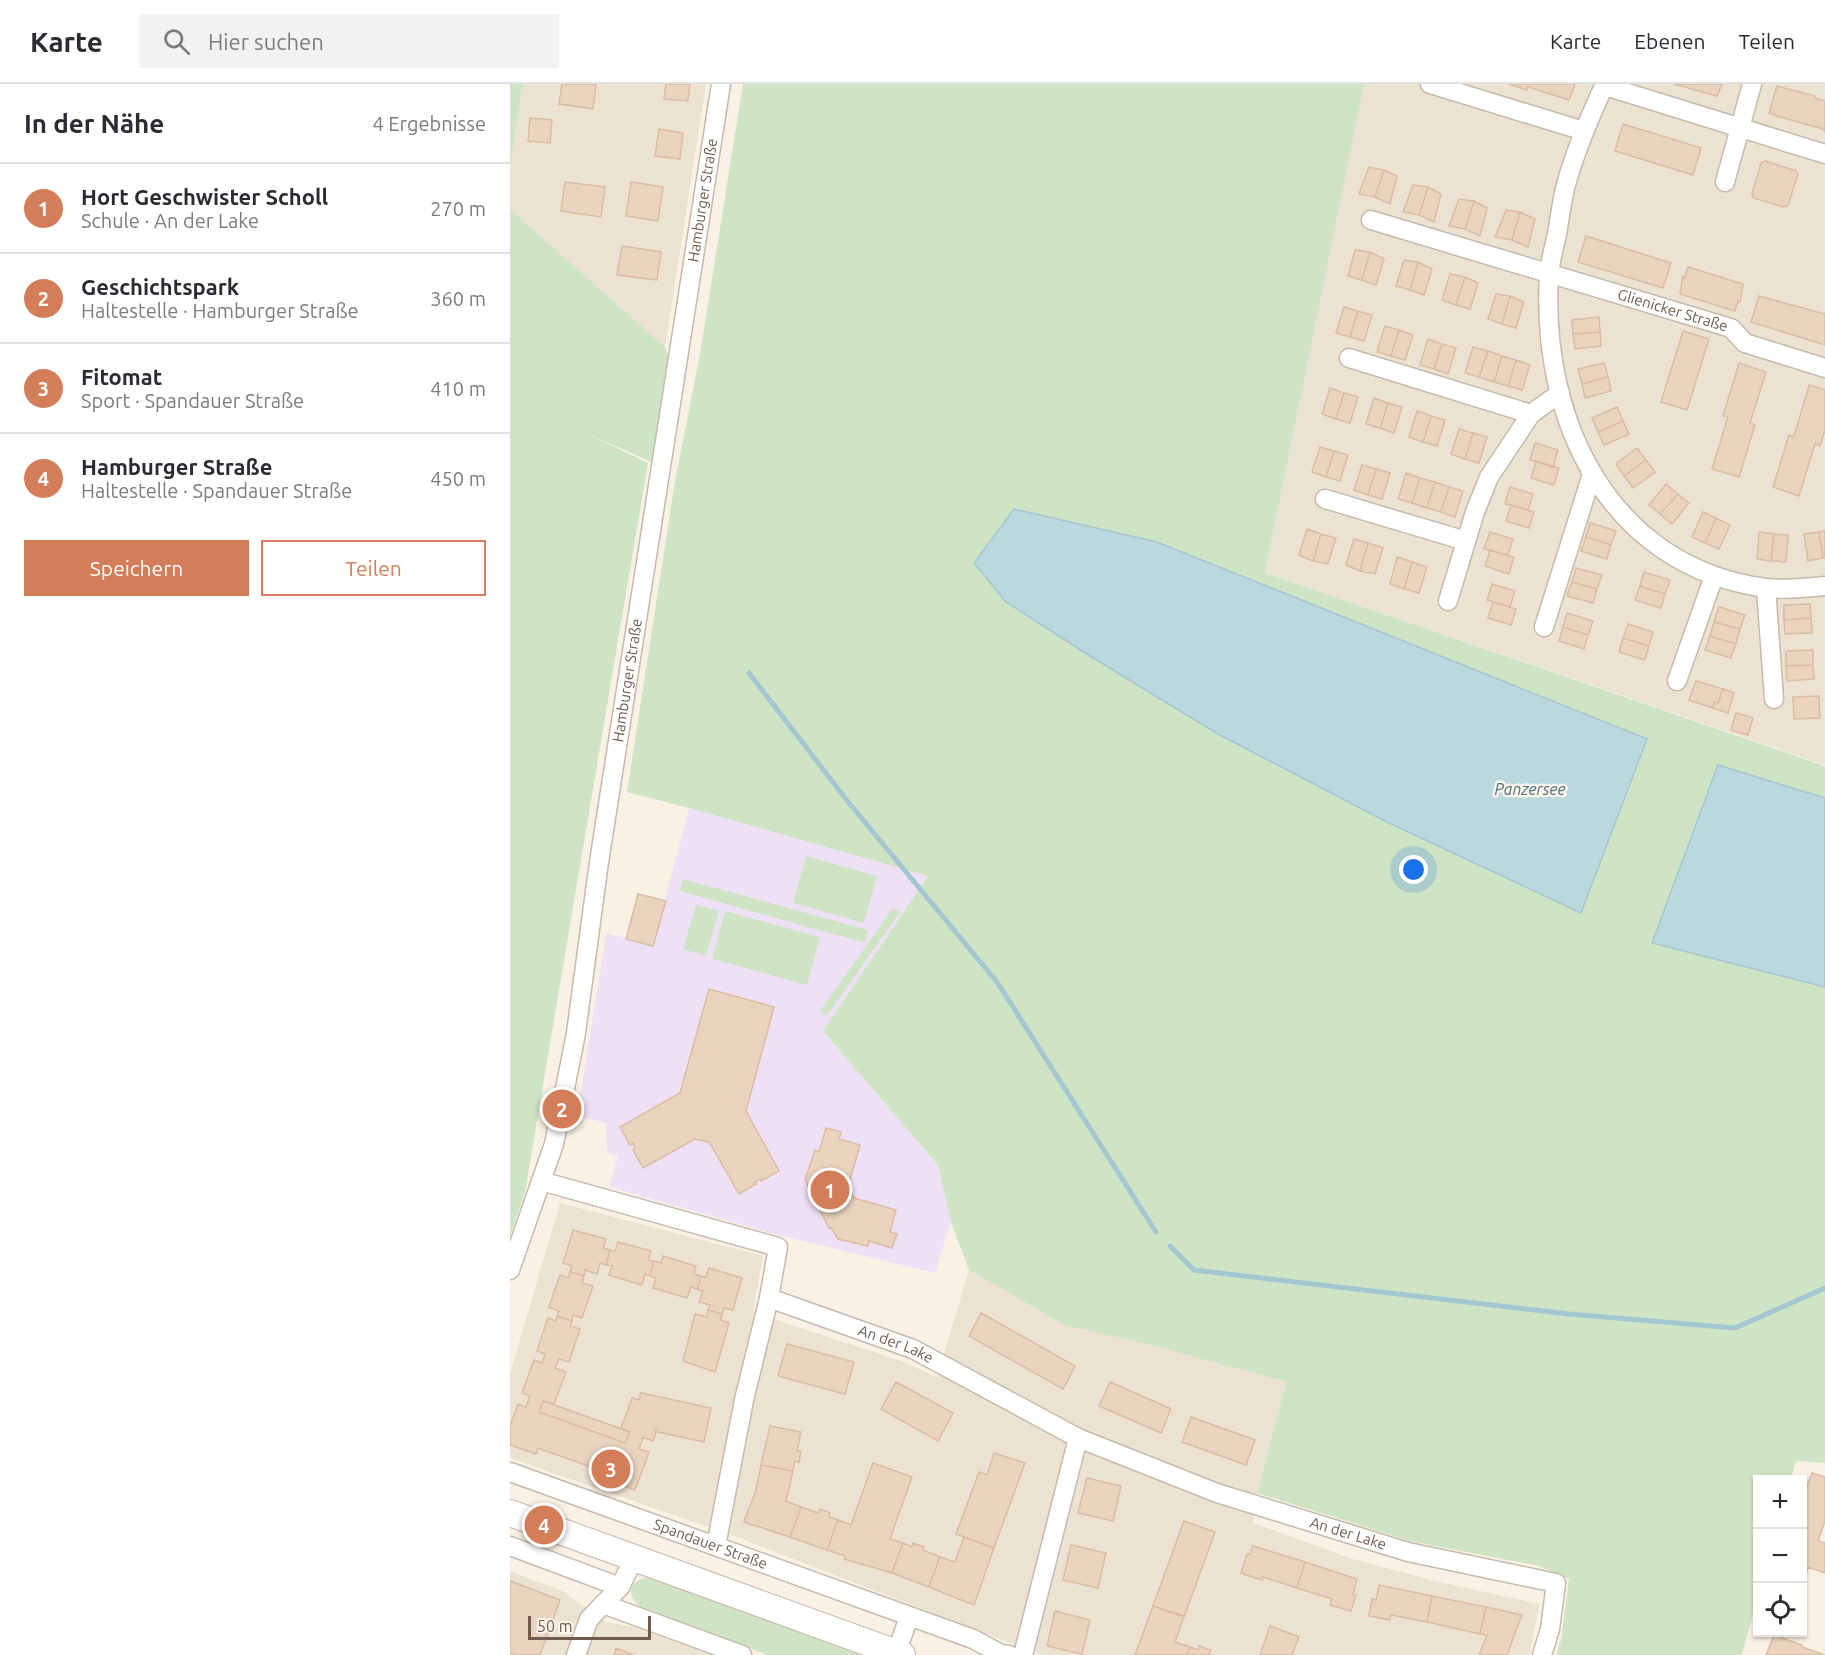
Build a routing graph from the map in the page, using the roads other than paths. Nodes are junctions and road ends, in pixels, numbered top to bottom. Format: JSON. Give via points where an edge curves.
{"nodes":[{"id":1,"x":722,"y":84,"type":"edge"},
{"id":2,"x":1430,"y":84,"type":"edge"},
{"id":3,"x":1752,"y":84,"type":"edge"},
{"id":4,"x":1605,"y":85,"type":"edge"},
{"id":5,"x":1740,"y":127,"type":"junction"},
{"id":6,"x":1584,"y":131,"type":"junction"},
{"id":7,"x":1825,"y":154,"type":"edge"},
{"id":8,"x":1725,"y":182,"type":"dead end"},
{"id":9,"x":1371,"y":220,"type":"dead end"},
{"id":10,"x":1549,"y":273,"type":"junction"},
{"id":11,"x":1349,"y":358,"type":"dead end"},
{"id":12,"x":1825,"y":368,"type":"edge"},
{"id":13,"x":1560,"y":393,"type":"junction"},
{"id":14,"x":1531,"y":414,"type":"junction"},
{"id":15,"x":1592,"y":474,"type":"junction"},
{"id":16,"x":1325,"y":499,"type":"dead end"},
{"id":17,"x":1466,"y":541,"type":"junction"},
{"id":18,"x":1714,"y":576,"type":"junction"},
{"id":19,"x":1825,"y":586,"type":"edge"},
{"id":20,"x":1767,"y":588,"type":"junction"},
{"id":21,"x":1448,"y":601,"type":"dead end"},
{"id":22,"x":1544,"y":627,"type":"dead end"},
{"id":23,"x":1677,"y":681,"type":"dead end"},
{"id":24,"x":1774,"y":699,"type":"dead end"},
{"id":25,"x":541,"y":1181,"type":"junction"},
{"id":26,"x":510,"y":1270,"type":"edge"},
{"id":27,"x":769,"y":1298,"type":"junction"},
{"id":28,"x":1078,"y":1438,"type":"junction"},
{"id":29,"x":510,"y":1472,"type":"edge"},
{"id":30,"x":510,"y":1513,"type":"edge"},
{"id":31,"x":510,"y":1546,"type":"edge"},
{"id":32,"x":716,"y":1546,"type":"junction"},
{"id":33,"x":634,"y":1557,"type":"junction"},
{"id":34,"x":620,"y":1587,"type":"junction"},
{"id":35,"x":603,"y":1604,"type":"junction"},
{"id":36,"x":909,"y":1617,"type":"junction"},
{"id":37,"x":899,"y":1654,"type":"edge"},
{"id":38,"x":576,"y":1655,"type":"edge"},
{"id":39,"x":742,"y":1655,"type":"edge"},
{"id":40,"x":1009,"y":1655,"type":"edge"},
{"id":41,"x":1023,"y":1655,"type":"edge"},
{"id":42,"x":1542,"y":1655,"type":"edge"}],
"edges":[{"from":1,"to":25,"type":"street","name":"Hamburger Straße","via":[[599,862],[576,1033],[554,1144]]},
{"from":2,"to":6,"type":"street"},
{"from":3,"to":5,"type":"street"},
{"from":4,"to":5,"type":"street"},
{"from":4,"to":6,"type":"street"},
{"from":5,"to":7,"type":"street"},
{"from":5,"to":8,"type":"street"},
{"from":6,"to":10,"type":"street","via":[[1566,184]]},
{"from":9,"to":10,"type":"street","name":"Glienicker Straße"},
{"from":10,"to":12,"type":"street","name":"Glienicker Straße","via":[[1731,328],[1745,344]]},
{"from":10,"to":13,"type":"street","via":[[1549,325]]},
{"from":11,"to":14,"type":"street"},
{"from":13,"to":14,"type":"street"},
{"from":13,"to":15,"type":"street","via":[[1576,442]]},
{"from":14,"to":17,"type":"street","via":[[1489,477]]},
{"from":15,"to":18,"type":"street","via":[[1615,508],[1642,535],[1673,557]]},
{"from":15,"to":22,"type":"street"},
{"from":16,"to":17,"type":"street"},
{"from":17,"to":21,"type":"street"},
{"from":18,"to":20,"type":"street"},
{"from":18,"to":23,"type":"street"},
{"from":19,"to":20,"type":"street"},
{"from":20,"to":24,"type":"street"},
{"from":25,"to":26,"type":"street","name":"Hamburger Straße"},
{"from":25,"to":27,"type":"street","via":[[778,1246]]},
{"from":27,"to":28,"type":"street","name":"An der Lake","via":[[913,1349]]},
{"from":27,"to":32,"type":"street","via":[[744,1400]]},
{"from":28,"to":41,"type":"street"},
{"from":28,"to":42,"type":"street","name":"An der Lake","via":[[1255,1506],[1408,1552],[1556,1583]]},
{"from":29,"to":32,"type":"street","name":"Spandauer Straße"},
{"from":30,"to":33,"type":"main road"},
{"from":31,"to":34,"type":"street"},
{"from":32,"to":36,"type":"street","name":"Spandauer Straße"},
{"from":33,"to":34,"type":"street"},
{"from":33,"to":37,"type":"main road"},
{"from":34,"to":35,"type":"street"},
{"from":35,"to":38,"type":"street","via":[[589,1619]]},
{"from":35,"to":39,"type":"street"},
{"from":36,"to":37,"type":"street"},
{"from":36,"to":40,"type":"street","name":"Spandauer Straße"}]}
